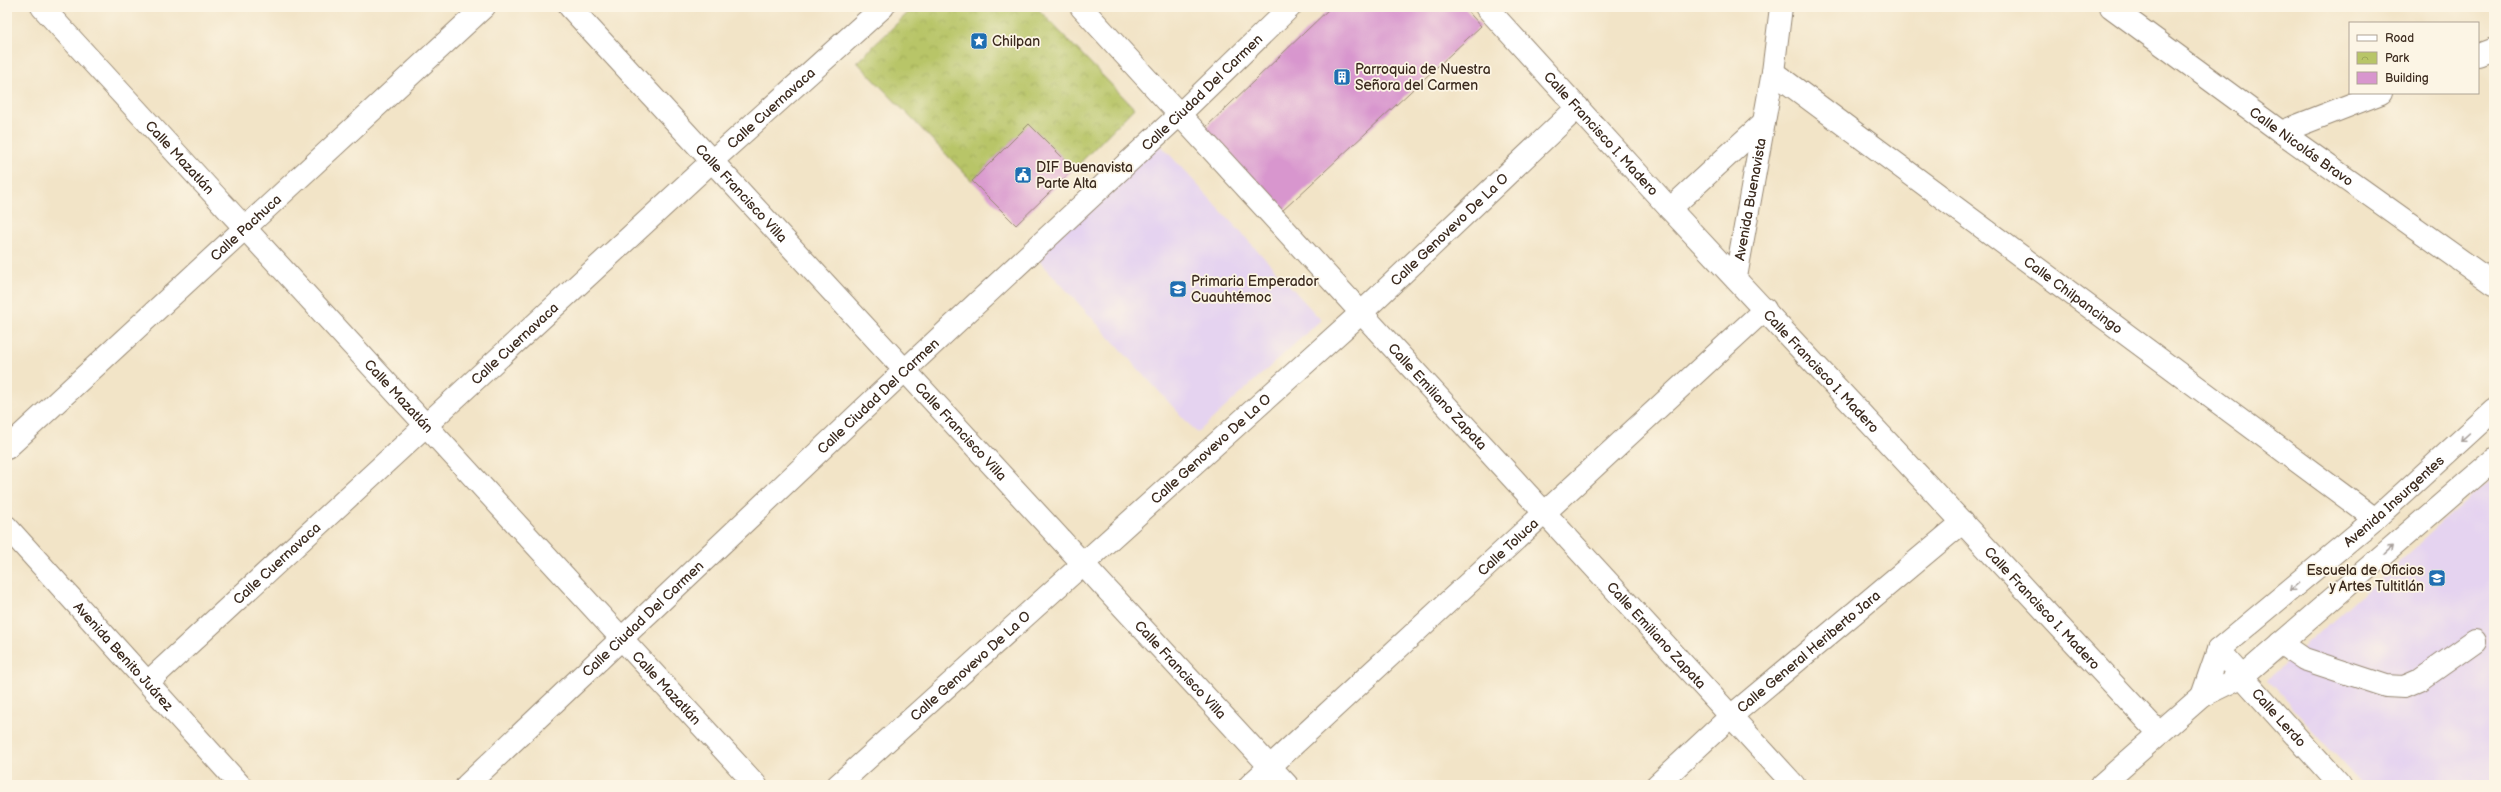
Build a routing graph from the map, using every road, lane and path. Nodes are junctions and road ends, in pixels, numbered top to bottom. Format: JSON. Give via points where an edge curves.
{"nodes":[{"id":1,"x":42,"y":7,"type":"edge"},
{"id":2,"x":484,"y":7,"type":"edge"},
{"id":3,"x":570,"y":7,"type":"edge"},
{"id":4,"x":883,"y":7,"type":"edge"},
{"id":5,"x":1081,"y":7,"type":"edge"},
{"id":6,"x":1290,"y":7,"type":"edge"},
{"id":7,"x":1486,"y":7,"type":"edge"},
{"id":8,"x":1781,"y":7,"type":"edge"},
{"id":9,"x":2111,"y":7,"type":"edge"},
{"id":10,"x":2494,"y":49,"type":"edge"},
{"id":11,"x":2479,"y":55,"type":"edge"},
{"id":12,"x":1773,"y":72,"type":"junction"},
{"id":13,"x":2379,"y":94,"type":"edge"},
{"id":14,"x":1578,"y":108,"type":"junction"},
{"id":15,"x":1180,"y":114,"type":"junction"},
{"id":16,"x":1764,"y":122,"type":"junction"},
{"id":17,"x":2281,"y":132,"type":"junction"},
{"id":18,"x":712,"y":161,"type":"junction"},
{"id":19,"x":1670,"y":209,"type":"junction"},
{"id":20,"x":243,"y":229,"type":"junction"},
{"id":21,"x":1736,"y":277,"type":"junction"},
{"id":22,"x":2494,"y":284,"type":"edge"},
{"id":23,"x":1765,"y":309,"type":"junction"},
{"id":24,"x":1361,"y":313,"type":"junction"},
{"id":25,"x":905,"y":370,"type":"junction"},
{"id":26,"x":2494,"y":410,"type":"edge"},
{"id":27,"x":426,"y":424,"type":"junction"},
{"id":28,"x":7,"y":448,"type":"edge"},
{"id":29,"x":2494,"y":459,"type":"edge"},
{"id":30,"x":1543,"y":513,"type":"junction"},
{"id":31,"x":2375,"y":519,"type":"junction"},
{"id":32,"x":1963,"y":522,"type":"junction"},
{"id":33,"x":7,"y":527,"type":"edge"},
{"id":34,"x":1082,"y":562,"type":"junction"},
{"id":35,"x":622,"y":640,"type":"junction"},
{"id":36,"x":2475,"y":641,"type":"dead end"},
{"id":37,"x":2281,"y":643,"type":"junction"},
{"id":38,"x":2218,"y":650,"type":"junction"},
{"id":39,"x":2243,"y":676,"type":"junction"},
{"id":40,"x":148,"y":682,"type":"junction"},
{"id":41,"x":2202,"y":696,"type":"junction"},
{"id":42,"x":1730,"y":717,"type":"junction"},
{"id":43,"x":2159,"y":733,"type":"junction"},
{"id":44,"x":1270,"y":767,"type":"junction"},
{"id":45,"x":240,"y":785,"type":"edge"},
{"id":46,"x":467,"y":785,"type":"edge"},
{"id":47,"x":756,"y":785,"type":"edge"},
{"id":48,"x":838,"y":785,"type":"edge"},
{"id":49,"x":1250,"y":785,"type":"edge"},
{"id":50,"x":1287,"y":785,"type":"edge"},
{"id":51,"x":1657,"y":785,"type":"edge"},
{"id":52,"x":1794,"y":785,"type":"edge"},
{"id":53,"x":2101,"y":785,"type":"edge"},
{"id":54,"x":2340,"y":785,"type":"edge"}],
"edges":[{"from":1,"to":20,"type":"street","name":"Calle Mazatlán"},
{"from":2,"to":20,"type":"street","name":"Calle Pachuca"},
{"from":3,"to":18,"type":"street","name":"Calle Francisco Villa"},
{"from":4,"to":18,"type":"street","name":"Calle Cuernavaca"},
{"from":5,"to":15,"type":"street","name":"Calle Emiliano Zapata"},
{"from":6,"to":15,"type":"street","name":"Calle Ciudad Del Carmen"},
{"from":7,"to":14,"type":"street","name":"Calle Francisco I. Madero"},
{"from":8,"to":12,"type":"street","name":"Avenida Buenavista"},
{"from":9,"to":17,"type":"street","name":"Calle Nicolás Bravo"},
{"from":10,"to":11,"type":"street"},
{"from":12,"to":16,"type":"street","name":"Avenida Buenavista"},
{"from":12,"to":31,"type":"street","name":"Calle Chilpancingo"},
{"from":13,"to":17,"type":"street"},
{"from":14,"to":19,"type":"street","name":"Calle Francisco I. Madero"},
{"from":14,"to":24,"type":"street","name":"Calle Genovevo De La O"},
{"from":15,"to":24,"type":"street","name":"Calle Emiliano Zapata"},
{"from":15,"to":25,"type":"street","name":"Calle Ciudad Del Carmen"},
{"from":16,"to":19,"type":"street","name":"Avenida Buenavista"},
{"from":16,"to":21,"type":"street","name":"Avenida Buenavista"},
{"from":17,"to":22,"type":"street","name":"Calle Nicolás Bravo"},
{"from":18,"to":25,"type":"street","name":"Calle Francisco Villa"},
{"from":18,"to":27,"type":"street","name":"Calle Cuernavaca"},
{"from":19,"to":21,"type":"street","name":"Calle Francisco I. Madero"},
{"from":20,"to":27,"type":"street","name":"Calle Mazatlán"},
{"from":20,"to":28,"type":"street","name":"Calle Pachuca"},
{"from":21,"to":23,"type":"street","name":"Calle Francisco I. Madero"},
{"from":23,"to":30,"type":"street","name":"Calle Toluca"},
{"from":23,"to":32,"type":"street","name":"Calle Francisco I. Madero"},
{"from":24,"to":30,"type":"street","name":"Calle Emiliano Zapata"},
{"from":24,"to":34,"type":"street","name":"Calle Genovevo De La O"},
{"from":25,"to":34,"type":"street","name":"Calle Francisco Villa"},
{"from":25,"to":35,"type":"street","name":"Calle Ciudad Del Carmen"},
{"from":26,"to":31,"type":"street","name":"Avenida Insurgentes","one_way":true},
{"from":27,"to":35,"type":"street","name":"Calle Mazatlán"},
{"from":27,"to":40,"type":"street","name":"Calle Cuernavaca"},
{"from":37,"to":29,"type":"street","one_way":true},
{"from":30,"to":42,"type":"street","name":"Calle Emiliano Zapata"},
{"from":30,"to":44,"type":"street","name":"Calle Toluca"},
{"from":31,"to":38,"type":"street","name":"Avenida Insurgentes","one_way":true},
{"from":32,"to":42,"type":"street","name":"Calle General Heriberto Jara"},
{"from":32,"to":43,"type":"street","name":"Calle Francisco I. Madero"},
{"from":33,"to":40,"type":"street","name":"Avenida Benito Juárez"},
{"from":34,"to":44,"type":"street","name":"Calle Francisco Villa"},
{"from":34,"to":48,"type":"street","name":"Calle Genovevo De La O"},
{"from":35,"to":46,"type":"street","name":"Calle Ciudad Del Carmen"},
{"from":35,"to":47,"type":"street","name":"Calle Mazatlán"},
{"from":36,"to":37,"type":"street","via":[[2420,680],[2404,687],[2386,686],[2304,659]]},
{"from":37,"to":39,"type":"street"},
{"from":38,"to":39,"type":"street","name":"Calle Lerdo"},
{"from":38,"to":41,"type":"street"},
{"from":39,"to":41,"type":"street"},
{"from":39,"to":54,"type":"street","name":"Calle Lerdo"},
{"from":40,"to":45,"type":"street","name":"Avenida Benito Juárez"},
{"from":41,"to":43,"type":"street"},
{"from":42,"to":51,"type":"street","name":"Calle General Heriberto Jara"},
{"from":42,"to":52,"type":"street","name":"Calle Emiliano Zapata"},
{"from":43,"to":53,"type":"street"},
{"from":44,"to":49,"type":"street","name":"Calle Toluca"},
{"from":44,"to":50,"type":"street","name":"Calle Francisco Villa"}]}
